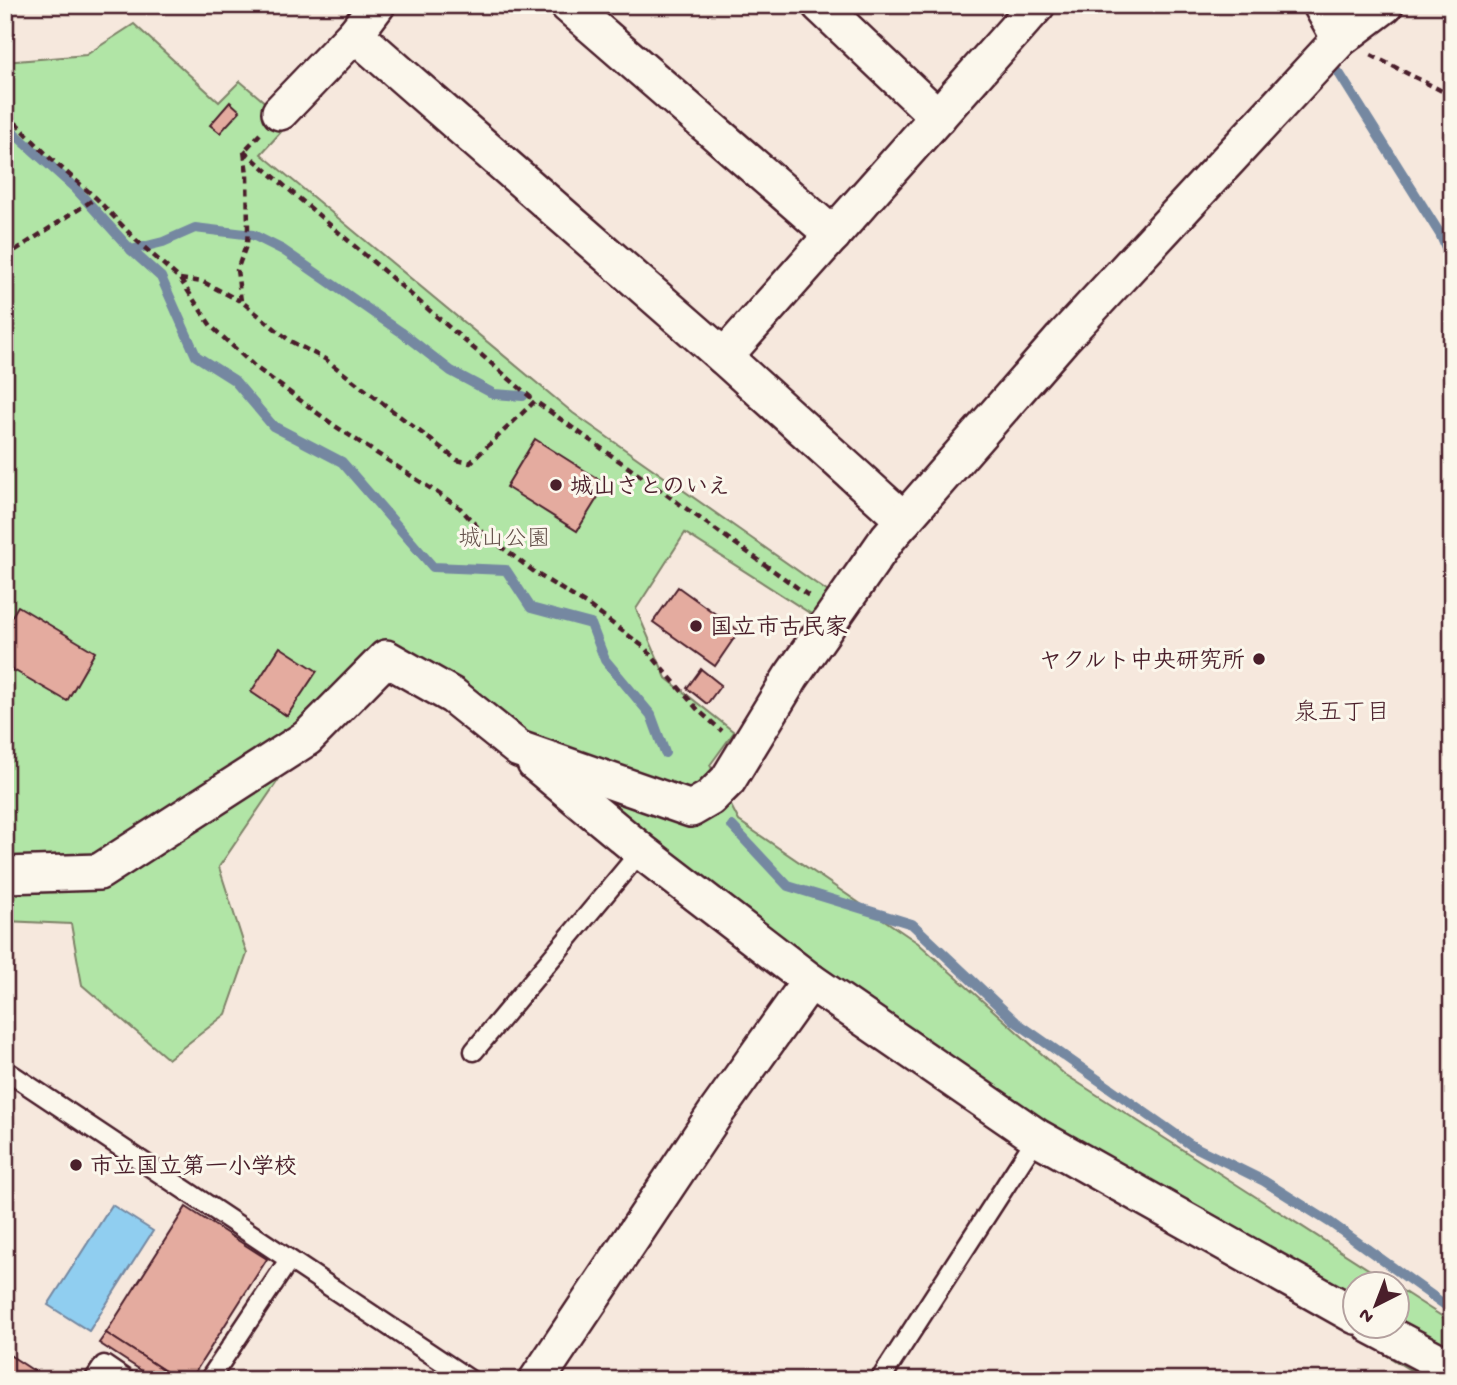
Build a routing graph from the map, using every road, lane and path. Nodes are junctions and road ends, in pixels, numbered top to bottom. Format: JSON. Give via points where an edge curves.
{"nodes":[{"id":1,"x":377,"y":5,"type":"edge"},
{"id":2,"x":568,"y":5,"type":"edge"},
{"id":3,"x":820,"y":5,"type":"edge"},
{"id":4,"x":1037,"y":5,"type":"edge"},
{"id":5,"x":1321,"y":5,"type":"edge"},
{"id":6,"x":1385,"y":5,"type":"edge"},
{"id":7,"x":355,"y":34,"type":"junction"},
{"id":8,"x":1340,"y":39,"type":"junction"},
{"id":9,"x":1452,"y":96,"type":"edge"},
{"id":10,"x":280,"y":111,"type":"joint"},
{"id":11,"x":5,"y":116,"type":"edge"},
{"id":12,"x":938,"y":117,"type":"junction"},
{"id":13,"x":244,"y":152,"type":"junction"},
{"id":14,"x":96,"y":198,"type":"junction"},
{"id":15,"x":833,"y":235,"type":"junction"},
{"id":16,"x":5,"y":257,"type":"edge"},
{"id":17,"x":180,"y":279,"type":"junction"},
{"id":18,"x":241,"y":302,"type":"junction"},
{"id":19,"x":724,"y":357,"type":"junction"},
{"id":20,"x":535,"y":401,"type":"junction"},
{"id":21,"x":904,"y":520,"type":"junction"},
{"id":22,"x":836,"y":614,"type":"junction"},
{"id":23,"x":519,"y":749,"type":"junction"},
{"id":24,"x":746,"y":753,"type":"junction"},
{"id":25,"x":641,"y":851,"type":"junction"},
{"id":26,"x":5,"y":875,"type":"edge"},
{"id":27,"x":810,"y":981,"type":"junction"},
{"id":28,"x":474,"y":1051,"type":"dead end"},
{"id":29,"x":5,"y":1070,"type":"edge"},
{"id":30,"x":1037,"y":1137,"type":"junction"},
{"id":31,"x":289,"y":1260,"type":"junction"},
{"id":32,"x":1342,"y":1308,"type":"edge"},
{"id":33,"x":1400,"y":1340,"type":"edge"},
{"id":34,"x":1452,"y":1371,"type":"edge"},
{"id":35,"x":94,"y":1380,"type":"edge"},
{"id":36,"x":126,"y":1380,"type":"edge"},
{"id":37,"x":209,"y":1380,"type":"edge"},
{"id":38,"x":470,"y":1380,"type":"edge"},
{"id":39,"x":537,"y":1380,"type":"edge"},
{"id":40,"x":880,"y":1380,"type":"edge"}],
"edges":[{"from":1,"to":7,"type":"street"},
{"from":2,"to":15,"type":"street"},
{"from":3,"to":12,"type":"street"},
{"from":4,"to":12,"type":"street"},
{"from":5,"to":8,"type":"street"},
{"from":6,"to":8,"type":"street"},
{"from":7,"to":10,"type":"street"},
{"from":7,"to":19,"type":"street"},
{"from":8,"to":9,"type":"path"},
{"from":8,"to":21,"type":"street","via":[[1062,339]]},
{"from":10,"to":13,"type":"path"},
{"from":11,"to":14,"type":"path"},
{"from":12,"to":15,"type":"street"},
{"from":13,"to":18,"type":"path","via":[[248,228],[237,270]]},
{"from":13,"to":20,"type":"path"},
{"from":14,"to":16,"type":"path"},
{"from":14,"to":17,"type":"path"},
{"from":15,"to":19,"type":"street"},
{"from":17,"to":18,"type":"path","via":[[203,282]]},
{"from":17,"to":24,"type":"path","via":[[211,326],[254,366],[335,426],[459,507],[483,533],[537,575],[644,647],[698,710]]},
{"from":18,"to":20,"type":"path","via":[[290,341],[325,359],[457,460],[470,463]]},
{"from":19,"to":21,"type":"street"},
{"from":20,"to":22,"type":"path"},
{"from":21,"to":22,"type":"street"},
{"from":22,"to":24,"type":"street","via":[[791,677]]},
{"from":23,"to":24,"type":"street","via":[[691,809],[710,798]]},
{"from":23,"to":25,"type":"street"},
{"from":23,"to":26,"type":"street","via":[[453,696],[386,658],[307,738],[99,872]]},
{"from":25,"to":27,"type":"street"},
{"from":25,"to":28,"type":"lane"},
{"from":27,"to":30,"type":"street"},
{"from":27,"to":39,"type":"street"},
{"from":29,"to":31,"type":"lane"},
{"from":30,"to":32,"type":"street"},
{"from":30,"to":40,"type":"lane"},
{"from":31,"to":37,"type":"lane"},
{"from":31,"to":38,"type":"lane"},
{"from":33,"to":34,"type":"street"},
{"from":35,"to":36,"type":"lane","via":[[104,1366]]}]}
